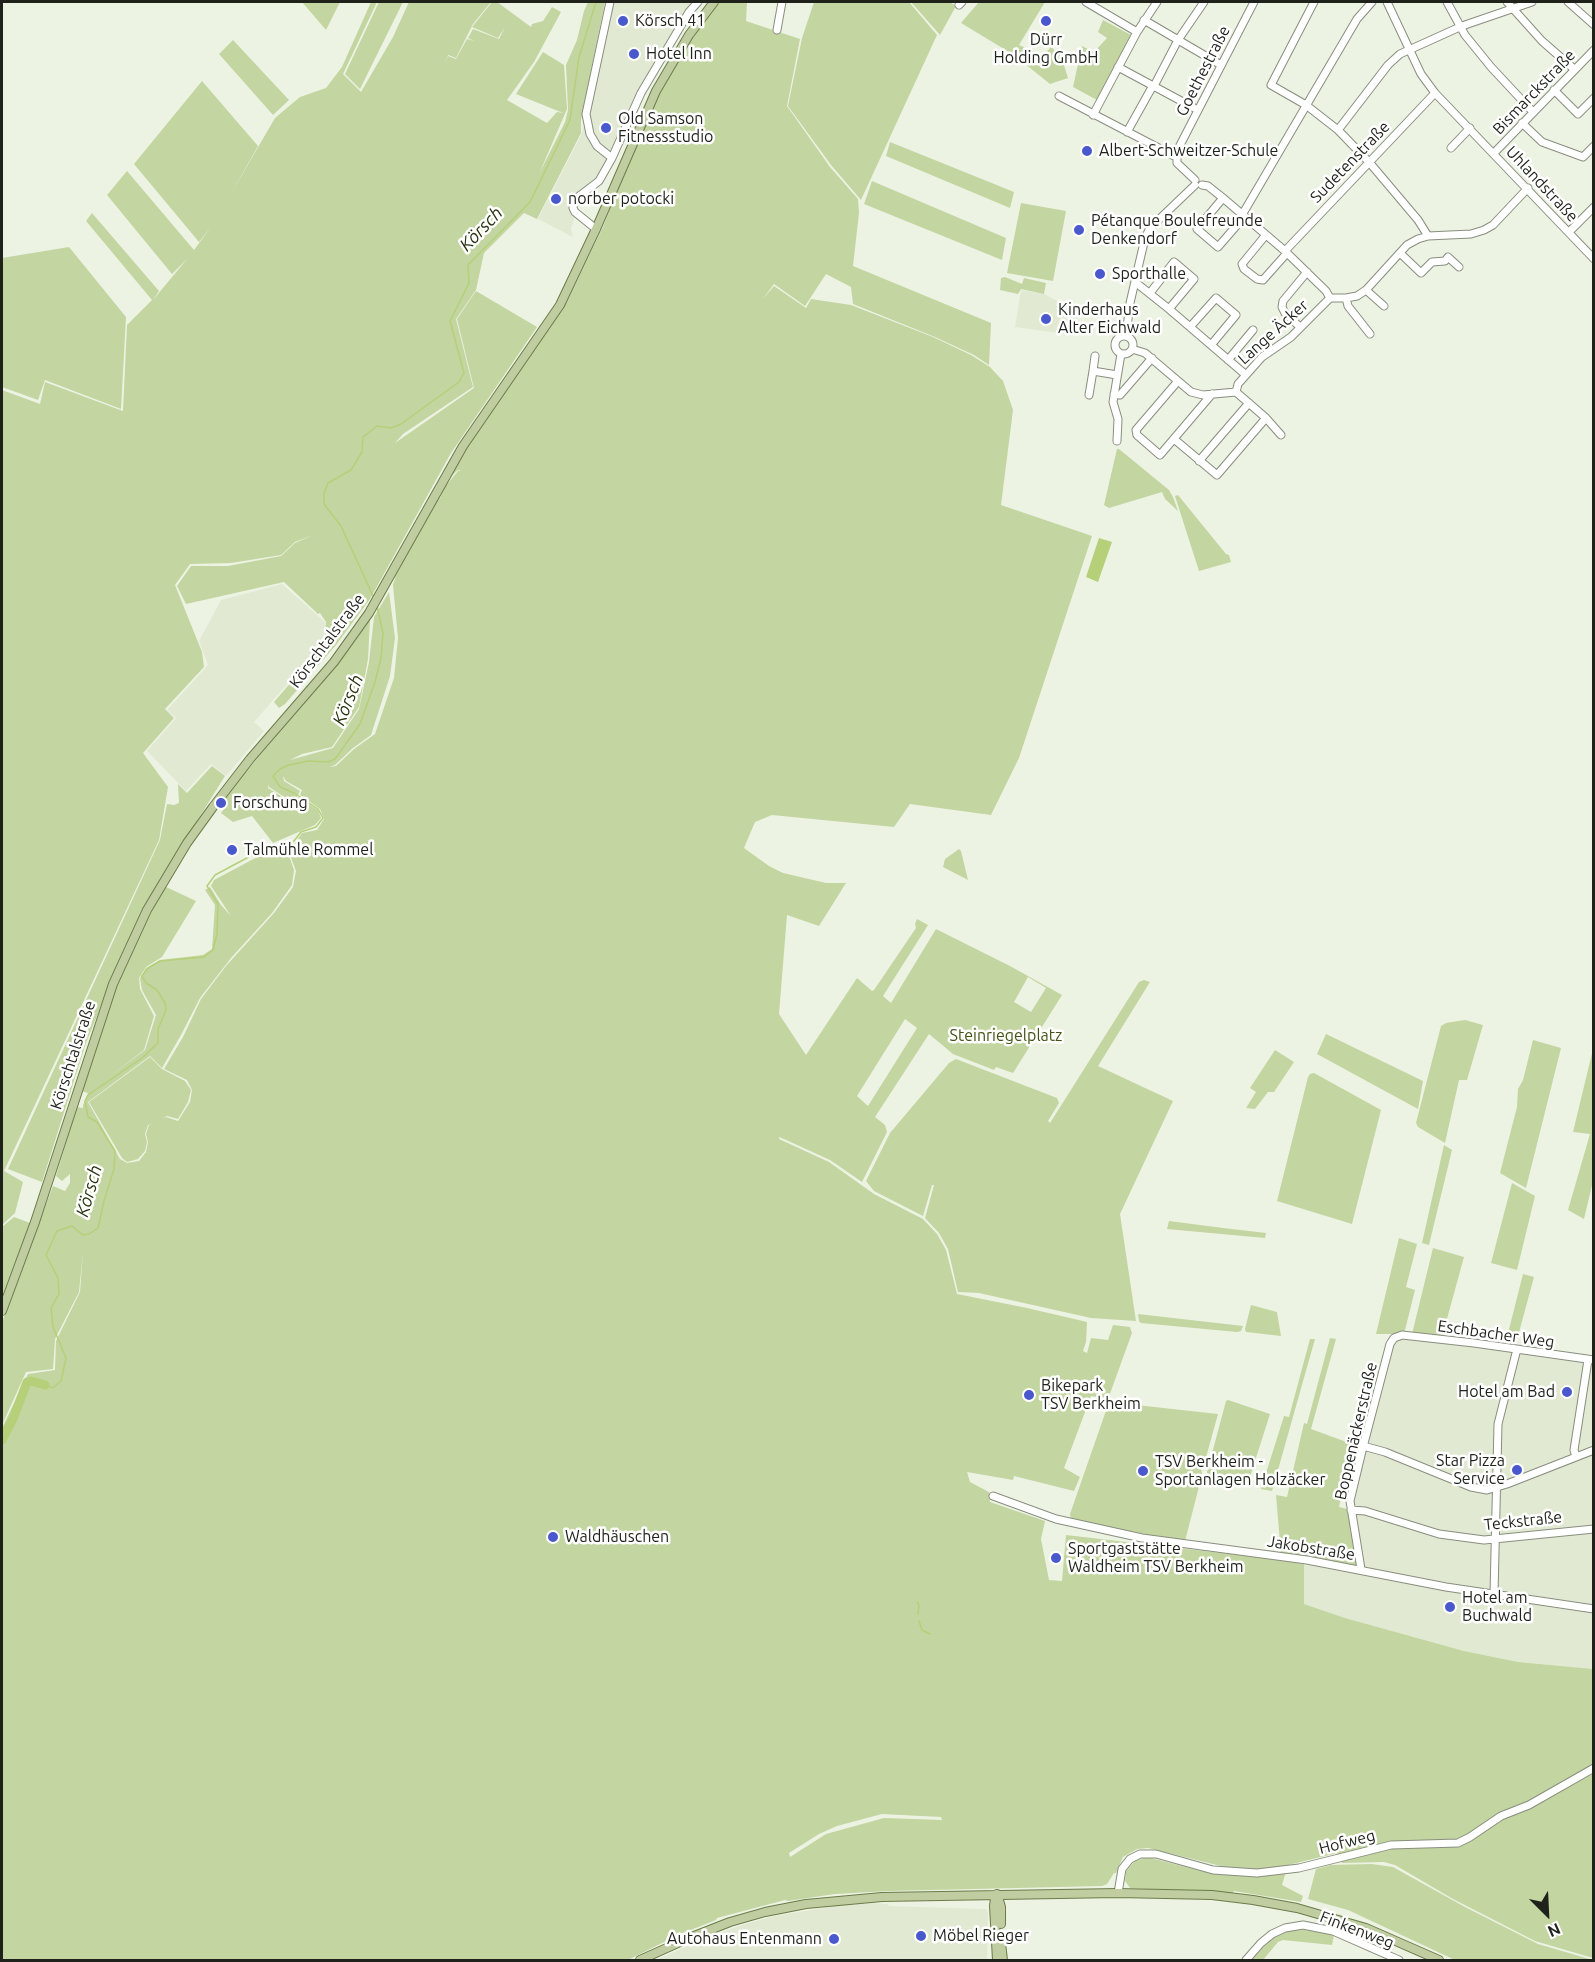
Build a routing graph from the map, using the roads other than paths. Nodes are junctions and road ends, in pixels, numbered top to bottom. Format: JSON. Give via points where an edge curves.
{"nodes":[{"id":1,"x":610,"y":2,"type":"edge"},
{"id":2,"x":698,"y":2,"type":"edge"},
{"id":3,"x":714,"y":2,"type":"edge"},
{"id":4,"x":782,"y":2,"type":"edge"},
{"id":5,"x":1086,"y":2,"type":"edge"},
{"id":6,"x":1104,"y":2,"type":"edge"},
{"id":7,"x":1157,"y":2,"type":"edge"},
{"id":8,"x":1204,"y":2,"type":"edge"},
{"id":9,"x":1254,"y":2,"type":"edge"},
{"id":10,"x":1314,"y":2,"type":"edge"},
{"id":11,"x":1372,"y":2,"type":"edge"},
{"id":12,"x":1387,"y":2,"type":"edge"},
{"id":13,"x":1447,"y":2,"type":"edge"},
{"id":14,"x":1507,"y":2,"type":"edge"},
{"id":15,"x":1532,"y":2,"type":"edge"},
{"id":16,"x":1568,"y":2,"type":"edge"},
{"id":17,"x":1512,"y":9,"type":"junction"},
{"id":18,"x":1099,"y":10,"type":"junction"},
{"id":19,"x":1144,"y":20,"type":"junction"},
{"id":20,"x":1593,"y":25,"type":"edge"},
{"id":21,"x":1462,"y":26,"type":"junction"},
{"id":22,"x":777,"y":30,"type":"dead end"},
{"id":23,"x":1137,"y":32,"type":"junction"},
{"id":24,"x":1178,"y":40,"type":"junction"},
{"id":25,"x":1409,"y":50,"type":"junction"},
{"id":26,"x":1593,"y":50,"type":"edge"},
{"id":27,"x":1221,"y":65,"type":"junction"},
{"id":28,"x":1118,"y":67,"type":"junction"},
{"id":29,"x":1574,"y":69,"type":"junction"},
{"id":30,"x":1154,"y":86,"type":"junction"},
{"id":31,"x":1554,"y":90,"type":"junction"},
{"id":32,"x":1435,"y":93,"type":"junction"},
{"id":33,"x":1059,"y":96,"type":"dead end"},
{"id":34,"x":1593,"y":98,"type":"edge"},
{"id":35,"x":1306,"y":105,"type":"junction"},
{"id":36,"x":1198,"y":110,"type":"junction"},
{"id":37,"x":1533,"y":112,"type":"junction"},
{"id":38,"x":1093,"y":115,"type":"junction"},
{"id":39,"x":1522,"y":123,"type":"junction"},
{"id":40,"x":1470,"y":129,"type":"junction"},
{"id":41,"x":1338,"y":130,"type":"junction"},
{"id":42,"x":1127,"y":132,"type":"junction"},
{"id":43,"x":1593,"y":146,"type":"edge"},
{"id":44,"x":1451,"y":148,"type":"dead end"},
{"id":45,"x":1494,"y":153,"type":"junction"},
{"id":46,"x":1176,"y":157,"type":"junction"},
{"id":47,"x":612,"y":158,"type":"junction"},
{"id":48,"x":1369,"y":162,"type":"junction"},
{"id":49,"x":1198,"y":183,"type":"junction"},
{"id":50,"x":1528,"y":188,"type":"junction"},
{"id":51,"x":1223,"y":198,"type":"junction"},
{"id":52,"x":1593,"y":207,"type":"edge"},
{"id":53,"x":1243,"y":216,"type":"junction"},
{"id":54,"x":596,"y":229,"type":"junction"},
{"id":55,"x":1569,"y":232,"type":"junction"},
{"id":56,"x":1265,"y":236,"type":"junction"},
{"id":57,"x":1428,"y":236,"type":"junction"},
{"id":58,"x":1286,"y":252,"type":"junction"},
{"id":59,"x":1400,"y":253,"type":"junction"},
{"id":60,"x":1593,"y":259,"type":"edge"},
{"id":61,"x":1459,"y":267,"type":"dead end"},
{"id":62,"x":1307,"y":272,"type":"junction"},
{"id":63,"x":1134,"y":282,"type":"junction"},
{"id":64,"x":1366,"y":290,"type":"junction"},
{"id":65,"x":1150,"y":293,"type":"junction"},
{"id":66,"x":1330,"y":297,"type":"junction"},
{"id":67,"x":1346,"y":298,"type":"junction"},
{"id":68,"x":1384,"y":306,"type":"dead end"},
{"id":69,"x":1169,"y":309,"type":"junction"},
{"id":70,"x":1190,"y":327,"type":"junction"},
{"id":71,"x":1300,"y":327,"type":"junction"},
{"id":72,"x":1253,"y":330,"type":"dead end"},
{"id":73,"x":1371,"y":334,"type":"dead end"},
{"id":74,"x":1125,"y":336,"type":"junction"},
{"id":75,"x":1211,"y":345,"type":"junction"},
{"id":76,"x":1132,"y":349,"type":"junction"},
{"id":77,"x":1121,"y":354,"type":"junction"},
{"id":78,"x":1095,"y":356,"type":"dead end"},
{"id":79,"x":1152,"y":358,"type":"junction"},
{"id":80,"x":1228,"y":360,"type":"junction"},
{"id":81,"x":1093,"y":371,"type":"junction"},
{"id":82,"x":1117,"y":375,"type":"junction"},
{"id":83,"x":1246,"y":375,"type":"junction"},
{"id":84,"x":1178,"y":381,"type":"junction"},
{"id":85,"x":1236,"y":392,"type":"junction"},
{"id":86,"x":1114,"y":394,"type":"junction"},
{"id":87,"x":1212,"y":394,"type":"junction"},
{"id":88,"x":1089,"y":395,"type":"dead end"},
{"id":89,"x":1249,"y":403,"type":"junction"},
{"id":90,"x":1266,"y":418,"type":"junction"},
{"id":91,"x":1281,"y":435,"type":"dead end"},
{"id":92,"x":1174,"y":439,"type":"junction"},
{"id":93,"x":1117,"y":441,"type":"dead end"},
{"id":94,"x":1199,"y":461,"type":"junction"},
{"id":95,"x":2,"y":1311,"type":"edge"},
{"id":96,"x":1395,"y":1337,"type":"joint"},
{"id":97,"x":1517,"y":1349,"type":"junction"},
{"id":98,"x":1591,"y":1360,"type":"edge"},
{"id":99,"x":1363,"y":1446,"type":"junction"},
{"id":100,"x":1593,"y":1450,"type":"edge"},
{"id":101,"x":1576,"y":1456,"type":"junction"},
{"id":102,"x":1496,"y":1488,"type":"junction"},
{"id":103,"x":993,"y":1496,"type":"dead end"},
{"id":104,"x":1351,"y":1509,"type":"junction"},
{"id":105,"x":1593,"y":1528,"type":"edge"},
{"id":106,"x":1495,"y":1539,"type":"junction"},
{"id":107,"x":1361,"y":1569,"type":"junction"},
{"id":108,"x":1494,"y":1594,"type":"junction"},
{"id":109,"x":1593,"y":1609,"type":"edge"},
{"id":110,"x":1593,"y":1768,"type":"edge"},
{"id":111,"x":1118,"y":1893,"type":"junction"},
{"id":112,"x":997,"y":1894,"type":"junction"},
{"id":113,"x":1016,"y":1894,"type":"junction"},
{"id":114,"x":972,"y":1895,"type":"junction"},
{"id":115,"x":998,"y":1912,"type":"junction"},
{"id":116,"x":997,"y":1950,"type":"junction"},
{"id":117,"x":640,"y":1960,"type":"edge"},
{"id":118,"x":992,"y":1960,"type":"edge"},
{"id":119,"x":997,"y":1960,"type":"edge"},
{"id":120,"x":1004,"y":1960,"type":"edge"},
{"id":121,"x":1246,"y":1960,"type":"edge"},
{"id":122,"x":1399,"y":1960,"type":"edge"},
{"id":123,"x":1439,"y":1960,"type":"edge"}],
"edges":[{"from":1,"to":47,"type":"street","via":[[586,114],[597,146]]},
{"from":2,"to":47,"type":"street","via":[[641,93]]},
{"from":3,"to":54,"type":"main road","name":"Körschtalstraße","via":[[688,35],[660,83]]},
{"from":4,"to":22,"type":"street"},
{"from":5,"to":18,"type":"street"},
{"from":6,"to":18,"type":"street"},
{"from":7,"to":19,"type":"street"},
{"from":8,"to":24,"type":"street"},
{"from":9,"to":27,"type":"street","name":"Goethestraße"},
{"from":10,"to":35,"type":"street","via":[[1271,85]]},
{"from":11,"to":35,"type":"street","via":[[1357,19]]},
{"from":12,"to":25,"type":"street","name":"Uhlandstraße"},
{"from":13,"to":21,"type":"street"},
{"from":14,"to":17,"type":"street"},
{"from":15,"to":17,"type":"street"},
{"from":16,"to":20,"type":"street"},
{"from":17,"to":21,"type":"street"},
{"from":17,"to":29,"type":"street"},
{"from":18,"to":23,"type":"street"},
{"from":19,"to":23,"type":"street"},
{"from":19,"to":24,"type":"street"},
{"from":21,"to":25,"type":"street"},
{"from":21,"to":37,"type":"street","via":[[1491,67]]},
{"from":23,"to":28,"type":"street"},
{"from":24,"to":27,"type":"street"},
{"from":24,"to":30,"type":"street"},
{"from":25,"to":32,"type":"street","name":"Uhlandstraße","via":[[1420,74]]},
{"from":25,"to":41,"type":"street","via":[[1392,60]]},
{"from":26,"to":29,"type":"street","name":"Bismarckstraße"},
{"from":27,"to":36,"type":"street","name":"Goethestraße"},
{"from":28,"to":30,"type":"street"},
{"from":28,"to":38,"type":"street"},
{"from":29,"to":31,"type":"street","name":"Bismarckstraße"},
{"from":30,"to":36,"type":"street"},
{"from":30,"to":42,"type":"street"},
{"from":31,"to":34,"type":"street","via":[[1578,114]]},
{"from":31,"to":37,"type":"street","name":"Bismarckstraße"},
{"from":32,"to":40,"type":"street","name":"Uhlandstraße"},
{"from":32,"to":48,"type":"street","name":"Sudetenstraße"},
{"from":33,"to":38,"type":"street"},
{"from":35,"to":41,"type":"street"},
{"from":35,"to":53,"type":"street"},
{"from":36,"to":46,"type":"street","name":"Goethestraße"},
{"from":37,"to":39,"type":"street","name":"Bismarckstraße"},
{"from":38,"to":42,"type":"street"},
{"from":39,"to":43,"type":"street","via":[[1542,142],[1583,157]]},
{"from":39,"to":45,"type":"street","name":"Bismarckstraße"},
{"from":40,"to":44,"type":"street"},
{"from":40,"to":45,"type":"street","name":"Uhlandstraße"},
{"from":41,"to":48,"type":"street"},
{"from":42,"to":46,"type":"street"},
{"from":45,"to":50,"type":"street","name":"Uhlandstraße"},
{"from":46,"to":49,"type":"street","via":[[1177,163]]},
{"from":47,"to":54,"type":"street","via":[[599,181],[574,200],[575,212]]},
{"from":48,"to":57,"type":"street"},
{"from":48,"to":58,"type":"street","name":"Sudetenstraße"},
{"from":49,"to":51,"type":"street"},
{"from":49,"to":63,"type":"street","via":[[1150,228]]},
{"from":50,"to":55,"type":"street","name":"Uhlandstraße"},
{"from":50,"to":57,"type":"street","name":"Lange Äcker","via":[[1484,230]]},
{"from":51,"to":53,"type":"street"},
{"from":51,"to":53,"type":"street","via":[[1197,229],[1218,247]]},
{"from":52,"to":55,"type":"street"},
{"from":53,"to":56,"type":"street"},
{"from":54,"to":95,"type":"main road","name":"Körschtalstraße","via":[[560,305],[463,446],[369,613],[334,662],[213,807],[147,910],[113,984],[36,1222]]},
{"from":55,"to":60,"type":"street","name":"Uhlandstraße"},
{"from":56,"to":58,"type":"street"},
{"from":56,"to":58,"type":"street","name":"Sudetenstraße","via":[[1242,264],[1257,279],[1263,280]]},
{"from":57,"to":59,"type":"street","name":"Lange Äcker"},
{"from":58,"to":62,"type":"street"},
{"from":59,"to":61,"type":"street","via":[[1421,273],[1432,262],[1448,257]]},
{"from":59,"to":64,"type":"street","name":"Lange Äcker"},
{"from":62,"to":66,"type":"street"},
{"from":62,"to":71,"type":"street","via":[[1282,306]]},
{"from":63,"to":65,"type":"street"},
{"from":63,"to":74,"type":"street"},
{"from":64,"to":67,"type":"street","name":"Lange Äcker"},
{"from":64,"to":68,"type":"street"},
{"from":65,"to":69,"type":"street"},
{"from":65,"to":69,"type":"street","via":[[1174,262],[1194,279]]},
{"from":66,"to":67,"type":"street","name":"Lange Äcker"},
{"from":66,"to":71,"type":"street","name":"Lange Äcker"},
{"from":67,"to":73,"type":"street"},
{"from":69,"to":70,"type":"street"},
{"from":70,"to":75,"type":"street"},
{"from":70,"to":75,"type":"street","via":[[1216,298],[1236,315]]},
{"from":71,"to":83,"type":"street","name":"Lange Äcker"},
{"from":72,"to":80,"type":"street"},
{"from":74,"to":76,"type":"street","via":[[1132,342]]},
{"from":74,"to":77,"type":"street","via":[[1115,343]]},
{"from":75,"to":80,"type":"street"},
{"from":76,"to":77,"type":"street"},
{"from":76,"to":79,"type":"street"},
{"from":77,"to":82,"type":"street"},
{"from":78,"to":81,"type":"street"},
{"from":79,"to":84,"type":"street"},
{"from":79,"to":86,"type":"street","via":[[1120,395]]},
{"from":80,"to":83,"type":"street"},
{"from":81,"to":82,"type":"street"},
{"from":81,"to":88,"type":"street"},
{"from":82,"to":86,"type":"street"},
{"from":83,"to":85,"type":"street","name":"Lange Äcker"},
{"from":84,"to":87,"type":"street","via":[[1191,392]]},
{"from":84,"to":92,"type":"street","via":[[1136,430],[1160,454]]},
{"from":85,"to":87,"type":"street"},
{"from":85,"to":89,"type":"street"},
{"from":86,"to":93,"type":"street"},
{"from":87,"to":92,"type":"street"},
{"from":89,"to":90,"type":"street"},
{"from":89,"to":94,"type":"street"},
{"from":90,"to":91,"type":"street"},
{"from":90,"to":94,"type":"street","via":[[1216,475]]},
{"from":92,"to":94,"type":"street"},
{"from":96,"to":97,"type":"street","name":"Eschbacher Weg"},
{"from":96,"to":99,"type":"street","name":"Boppenäckerstraße"},
{"from":97,"to":98,"type":"street","name":"Eschbacher Weg"},
{"from":97,"to":102,"type":"street","via":[[1498,1424]]},
{"from":98,"to":101,"type":"street"},
{"from":99,"to":102,"type":"street","via":[[1471,1487]]},
{"from":99,"to":104,"type":"street","name":"Boppenäckerstraße"},
{"from":100,"to":101,"type":"street"},
{"from":101,"to":102,"type":"street"},
{"from":102,"to":106,"type":"street"},
{"from":103,"to":107,"type":"street","name":"Jakobstraße","via":[[1062,1521],[1128,1536]]},
{"from":104,"to":106,"type":"street","name":"Teckstraße","via":[[1452,1537]]},
{"from":104,"to":107,"type":"street","name":"Boppenäckerstraße"},
{"from":105,"to":106,"type":"street","name":"Teckstraße"},
{"from":106,"to":108,"type":"street"},
{"from":107,"to":108,"type":"street","name":"Jakobstraße"},
{"from":108,"to":109,"type":"street","name":"Jakobstraße"},
{"from":110,"to":111,"type":"street","name":"Hofweg","via":[[1458,1843],[1391,1845],[1299,1868],[1257,1873],[1214,1870],[1144,1853],[1133,1856],[1124,1865]]},
{"from":111,"to":113,"type":"main road"},
{"from":111,"to":123,"type":"main road","via":[[1212,1895],[1297,1908],[1366,1928]]},
{"from":112,"to":113,"type":"main road"},
{"from":112,"to":114,"type":"main road"},
{"from":112,"to":115,"type":"main road"},
{"from":113,"to":115,"type":"main road"},
{"from":114,"to":115,"type":"main road"},
{"from":114,"to":117,"type":"main road","via":[[855,1898],[784,1908],[710,1929]]},
{"from":115,"to":116,"type":"main road"},
{"from":115,"to":120,"type":"main road"},
{"from":116,"to":118,"type":"street"},
{"from":116,"to":119,"type":"main road"},
{"from":121,"to":122,"type":"street","name":"Finkenweg","via":[[1272,1934],[1303,1925],[1333,1931]]}]}
